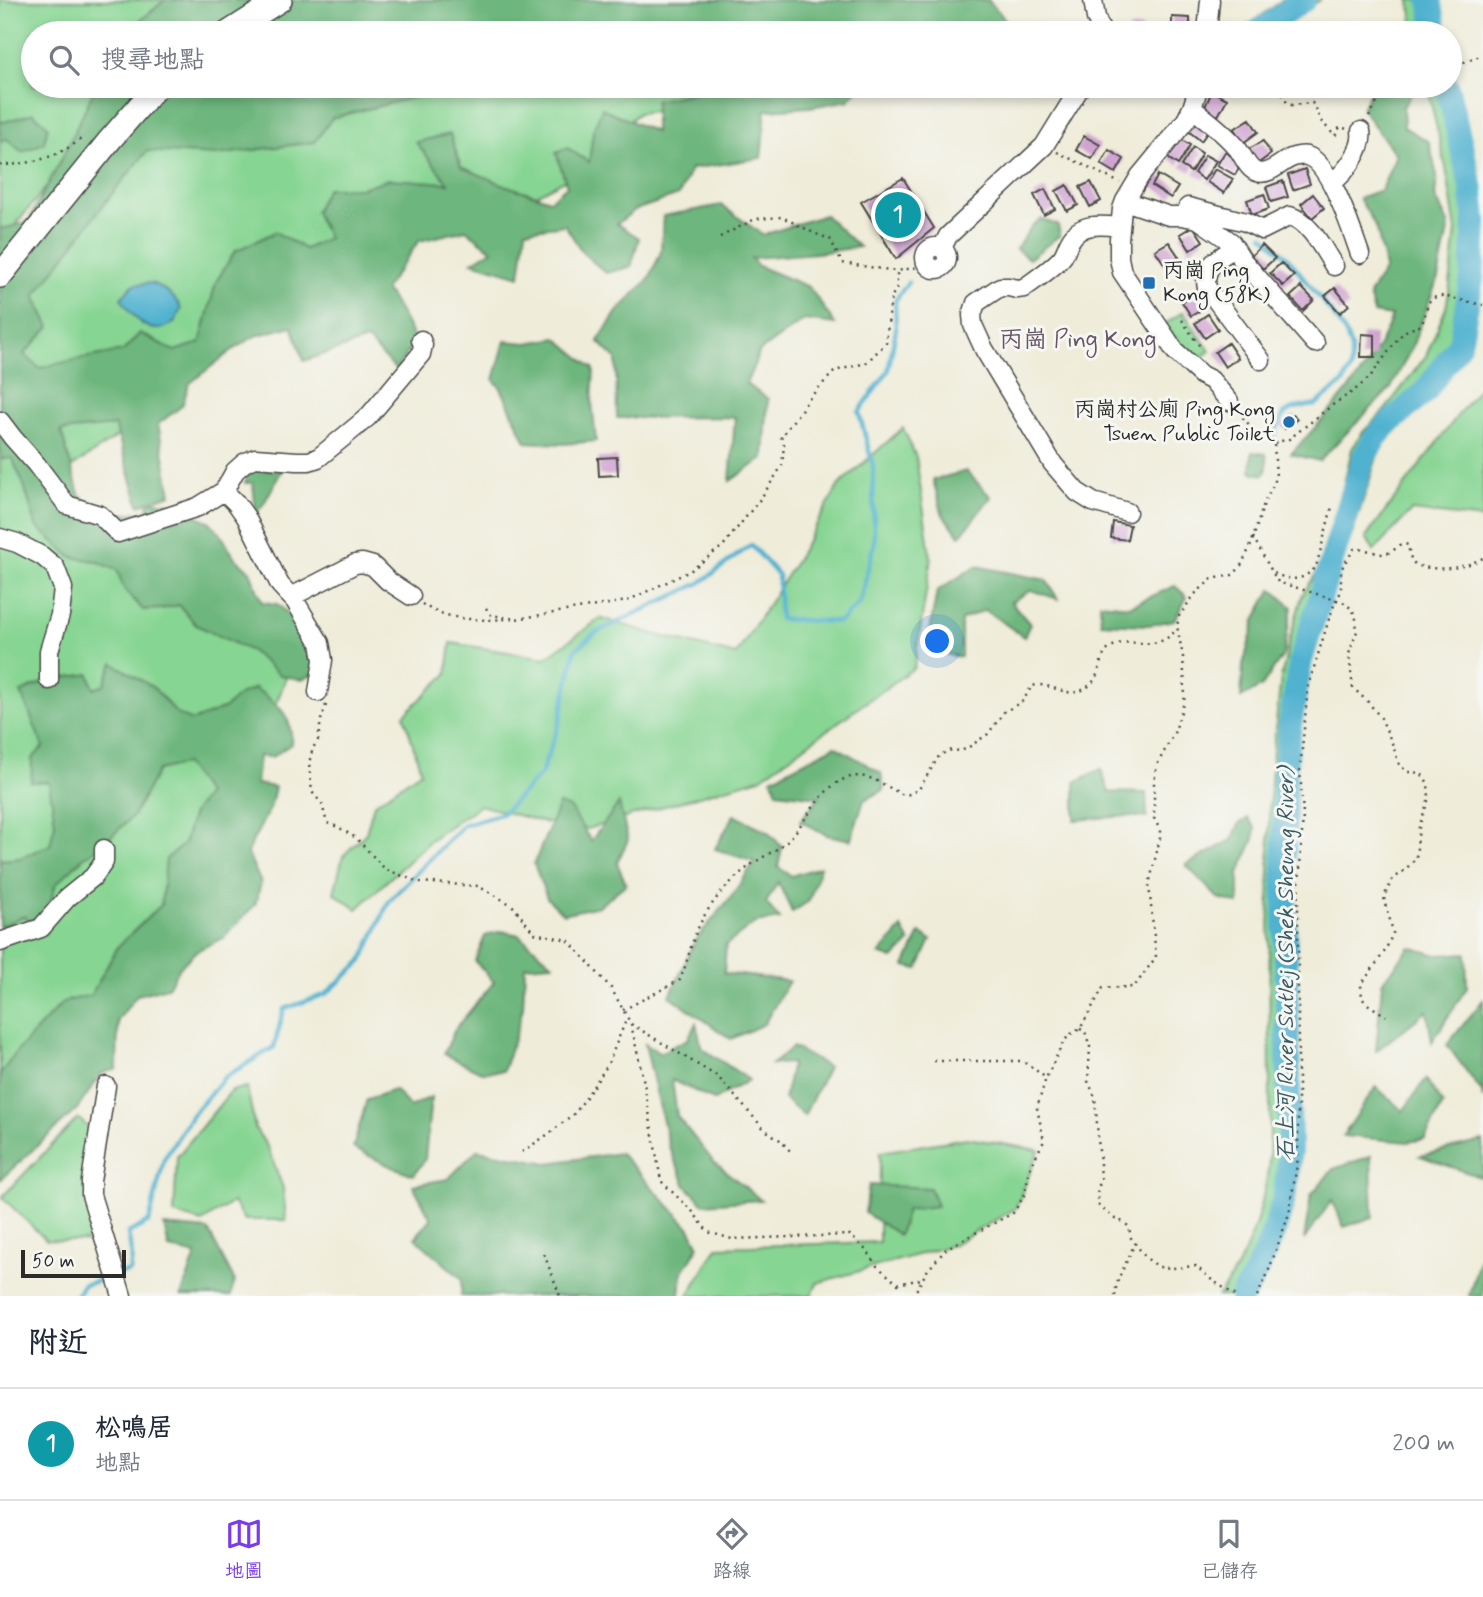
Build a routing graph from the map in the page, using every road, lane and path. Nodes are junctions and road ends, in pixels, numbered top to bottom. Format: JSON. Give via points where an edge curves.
{"nodes":[{"id":1,"x":280,"y":0,"type":"edge"},
{"id":2,"x":1093,"y":0,"type":"edge"},
{"id":3,"x":1210,"y":0,"type":"edge"},
{"id":4,"x":247,"y":21,"type":"edge"},
{"id":5,"x":1097,"y":21,"type":"edge"},
{"id":6,"x":1208,"y":21,"type":"edge"},
{"id":7,"x":1483,"y":55,"type":"edge"},
{"id":8,"x":1462,"y":63,"type":"edge"},
{"id":9,"x":147,"y":98,"type":"edge"},
{"id":10,"x":1074,"y":98,"type":"edge"},
{"id":11,"x":1195,"y":98,"type":"edge"},
{"id":12,"x":1284,"y":98,"type":"edge"},
{"id":13,"x":1379,"y":98,"type":"edge"},
{"id":14,"x":1192,"y":108,"type":"junction"},
{"id":15,"x":1361,"y":131,"type":"junction"},
{"id":16,"x":82,"y":138,"type":"dead end"},
{"id":17,"x":1044,"y":146,"type":"junction"},
{"id":18,"x":0,"y":164,"type":"edge"},
{"id":19,"x":1332,"y":183,"type":"junction"},
{"id":20,"x":1129,"y":195,"type":"junction"},
{"id":21,"x":1120,"y":227,"type":"junction"},
{"id":22,"x":720,"y":237,"type":"dead end"},
{"id":23,"x":942,"y":248,"type":"dead end"},
{"id":24,"x":1235,"y":248,"type":"junction"},
{"id":25,"x":1360,"y":254,"type":"dead end"},
{"id":26,"x":924,"y":266,"type":"dead end"},
{"id":27,"x":1334,"y":266,"type":"dead end"},
{"id":28,"x":897,"y":271,"type":"junction"},
{"id":29,"x":0,"y":276,"type":"edge"},
{"id":30,"x":1483,"y":305,"type":"edge"},
{"id":31,"x":1194,"y":338,"type":"dead end"},
{"id":32,"x":421,"y":340,"type":"dead end"},
{"id":33,"x":1315,"y":343,"type":"dead end"},
{"id":34,"x":1202,"y":349,"type":"dead end"},
{"id":35,"x":1261,"y":360,"type":"dead end"},
{"id":36,"x":1229,"y":401,"type":"joint"},
{"id":37,"x":0,"y":421,"type":"edge"},
{"id":38,"x":1274,"y":443,"type":"junction"},
{"id":39,"x":224,"y":491,"type":"junction"},
{"id":40,"x":1332,"y":507,"type":"dead end"},
{"id":41,"x":1127,"y":512,"type":"dead end"},
{"id":42,"x":1253,"y":536,"type":"junction"},
{"id":43,"x":0,"y":538,"type":"edge"},
{"id":44,"x":1483,"y":558,"type":"edge"},
{"id":45,"x":1270,"y":568,"type":"junction"},
{"id":46,"x":411,"y":596,"type":"joint"},
{"id":47,"x":291,"y":597,"type":"junction"},
{"id":48,"x":1336,"y":600,"type":"junction"},
{"id":49,"x":486,"y":608,"type":"dead end"},
{"id":50,"x":516,"y":619,"type":"junction"},
{"id":51,"x":1178,"y":628,"type":"junction"},
{"id":52,"x":49,"y":680,"type":"dead end"},
{"id":53,"x":318,"y":692,"type":"joint"},
{"id":54,"x":104,"y":849,"type":"dead end"},
{"id":55,"x":0,"y":942,"type":"edge"},
{"id":56,"x":623,"y":1010,"type":"junction"},
{"id":57,"x":1386,"y":1016,"type":"dead end"},
{"id":58,"x":627,"y":1018,"type":"junction"},
{"id":59,"x":631,"y":1024,"type":"junction"},
{"id":60,"x":1080,"y":1029,"type":"junction"},
{"id":61,"x":934,"y":1061,"type":"dead end"},
{"id":62,"x":1046,"y":1078,"type":"junction"},
{"id":63,"x":106,"y":1086,"type":"dead end"},
{"id":64,"x":522,"y":1152,"type":"dead end"},
{"id":65,"x":792,"y":1153,"type":"dead end"},
{"id":66,"x":1135,"y":1243,"type":"junction"},
{"id":67,"x":544,"y":1254,"type":"dead end"},
{"id":68,"x":922,"y":1278,"type":"junction"},
{"id":69,"x":122,"y":1296,"type":"edge"},
{"id":70,"x":561,"y":1296,"type":"edge"},
{"id":71,"x":913,"y":1296,"type":"edge"},
{"id":72,"x":1115,"y":1296,"type":"edge"},
{"id":73,"x":1236,"y":1296,"type":"edge"},
{"id":74,"x":1257,"y":1296,"type":"edge"}],
"edges":[{"from":1,"to":4,"type":"main road"},
{"from":2,"to":5,"type":"street"},
{"from":3,"to":6,"type":"street"},
{"from":7,"to":8,"type":"path"},
{"from":9,"to":29,"type":"main road"},
{"from":10,"to":17,"type":"street"},
{"from":11,"to":14,"type":"street"},
{"from":12,"to":15,"type":"path","via":[[1292,105],[1312,103],[1335,136],[1340,127]]},
{"from":13,"to":15,"type":"path"},
{"from":14,"to":19,"type":"street","via":[[1221,131],[1254,172],[1269,172],[1295,156],[1308,156]]},
{"from":14,"to":20,"type":"street"},
{"from":15,"to":19,"type":"street","via":[[1362,139],[1349,166]]},
{"from":16,"to":18,"type":"path","via":[[61,153]]},
{"from":17,"to":20,"type":"path"},
{"from":17,"to":23,"type":"street","via":[[948,236]]},
{"from":19,"to":25,"type":"street"},
{"from":20,"to":21,"type":"street"},
{"from":20,"to":24,"type":"street","via":[[1169,216],[1198,219]]},
{"from":20,"to":27,"type":"street","via":[[1191,207],[1262,230],[1290,216],[1296,218]]},
{"from":21,"to":36,"type":"street","via":[[1122,272],[1175,351],[1212,380]]},
{"from":21,"to":41,"type":"street","via":[[1097,225],[1080,230],[1061,258],[1024,288],[1000,287],[976,303],[972,315],[984,349],[1053,464],[1077,492]]},
{"from":22,"to":28,"type":"path","via":[[754,219],[782,217],[830,239],[842,263]]},
{"from":24,"to":33,"type":"street"},
{"from":24,"to":35,"type":"street","via":[[1213,263],[1205,280]]},
{"from":26,"to":28,"type":"path"},
{"from":28,"to":50,"type":"path","via":[[886,343],[866,363],[835,371],[812,395],[781,437],[782,466],[723,546],[690,571],[627,601]]},
{"from":30,"to":38,"type":"path","via":[[1446,296],[1432,298],[1422,325],[1399,337],[1370,377],[1289,439]]},
{"from":31,"to":34,"type":"path"},
{"from":32,"to":39,"type":"street","via":[[421,354],[368,417],[318,458],[256,458],[235,471]]},
{"from":36,"to":38,"type":"path","via":[[1259,436]]},
{"from":37,"to":39,"type":"street","via":[[67,505],[100,515],[118,533],[198,507]]},
{"from":38,"to":42,"type":"path","via":[[1276,477]]},
{"from":39,"to":47,"type":"street","via":[[246,517]]},
{"from":40,"to":45,"type":"path","via":[[1316,567],[1298,579],[1285,579]]},
{"from":42,"to":45,"type":"path"},
{"from":42,"to":51,"type":"path","via":[[1236,572],[1212,579],[1195,594],[1179,616]]},
{"from":43,"to":52,"type":"street","via":[[42,556],[55,567],[63,588],[49,651]]},
{"from":44,"to":48,"type":"path","via":[[1440,568],[1416,565],[1405,543],[1381,554],[1354,549],[1343,566]]},
{"from":45,"to":48,"type":"path","via":[[1278,582]]},
{"from":46,"to":47,"type":"street","via":[[373,566],[362,563]]},
{"from":46,"to":50,"type":"path","via":[[435,612],[484,621]]},
{"from":47,"to":53,"type":"street","via":[[320,643],[323,660]]},
{"from":48,"to":57,"type":"path","via":[[1347,604],[1356,619],[1349,654],[1353,688],[1381,718],[1399,764],[1407,772],[1424,776],[1428,784],[1416,858],[1393,879],[1384,897],[1392,933],[1361,985],[1366,1003]]},
{"from":48,"to":74,"type":"path","via":[[1308,687],[1300,770],[1298,1158],[1289,1214]]},
{"from":49,"to":50,"type":"path","via":[[491,615]]},
{"from":51,"to":56,"type":"path","via":[[1162,641],[1111,648],[1093,683],[1083,690],[1032,686],[1023,701],[1004,712],[988,734],[961,751],[939,755],[919,789],[910,794],[861,776],[838,783],[823,794],[786,841],[747,867],[716,900],[701,921],[680,980]]},
{"from":51,"to":60,"type":"path","via":[[1184,702],[1154,782],[1154,818],[1160,838],[1149,885],[1156,957],[1134,987],[1103,988]]},
{"from":53,"to":56,"type":"path","via":[[329,695],[309,763],[310,778],[327,823],[356,838],[385,869],[418,882],[478,886],[512,905],[534,933],[568,940],[611,988]]},
{"from":54,"to":55,"type":"street","via":[[104,862],[93,877],[41,928]]},
{"from":56,"to":58,"type":"path"},
{"from":58,"to":59,"type":"path"},
{"from":58,"to":64,"type":"path","via":[[607,1066],[576,1112]]},
{"from":59,"to":65,"type":"path","via":[[718,1077]]},
{"from":59,"to":68,"type":"path","via":[[661,1181],[708,1232],[732,1239],[850,1236],[898,1284]]},
{"from":60,"to":62,"type":"path","via":[[1064,1041]]},
{"from":60,"to":66,"type":"path","via":[[1090,1047],[1088,1082],[1095,1097],[1099,1206],[1129,1227]]},
{"from":61,"to":62,"type":"path","via":[[1021,1061]]},
{"from":62,"to":68,"type":"path","via":[[1037,1108],[1044,1141],[1031,1164],[1024,1196],[1013,1213],[947,1248]]},
{"from":63,"to":69,"type":"street","via":[[91,1195]]},
{"from":66,"to":72,"type":"path","via":[[1121,1270]]},
{"from":66,"to":73,"type":"path","via":[[1159,1267],[1196,1266]]},
{"from":67,"to":70,"type":"path"},
{"from":68,"to":71,"type":"path"}]}
